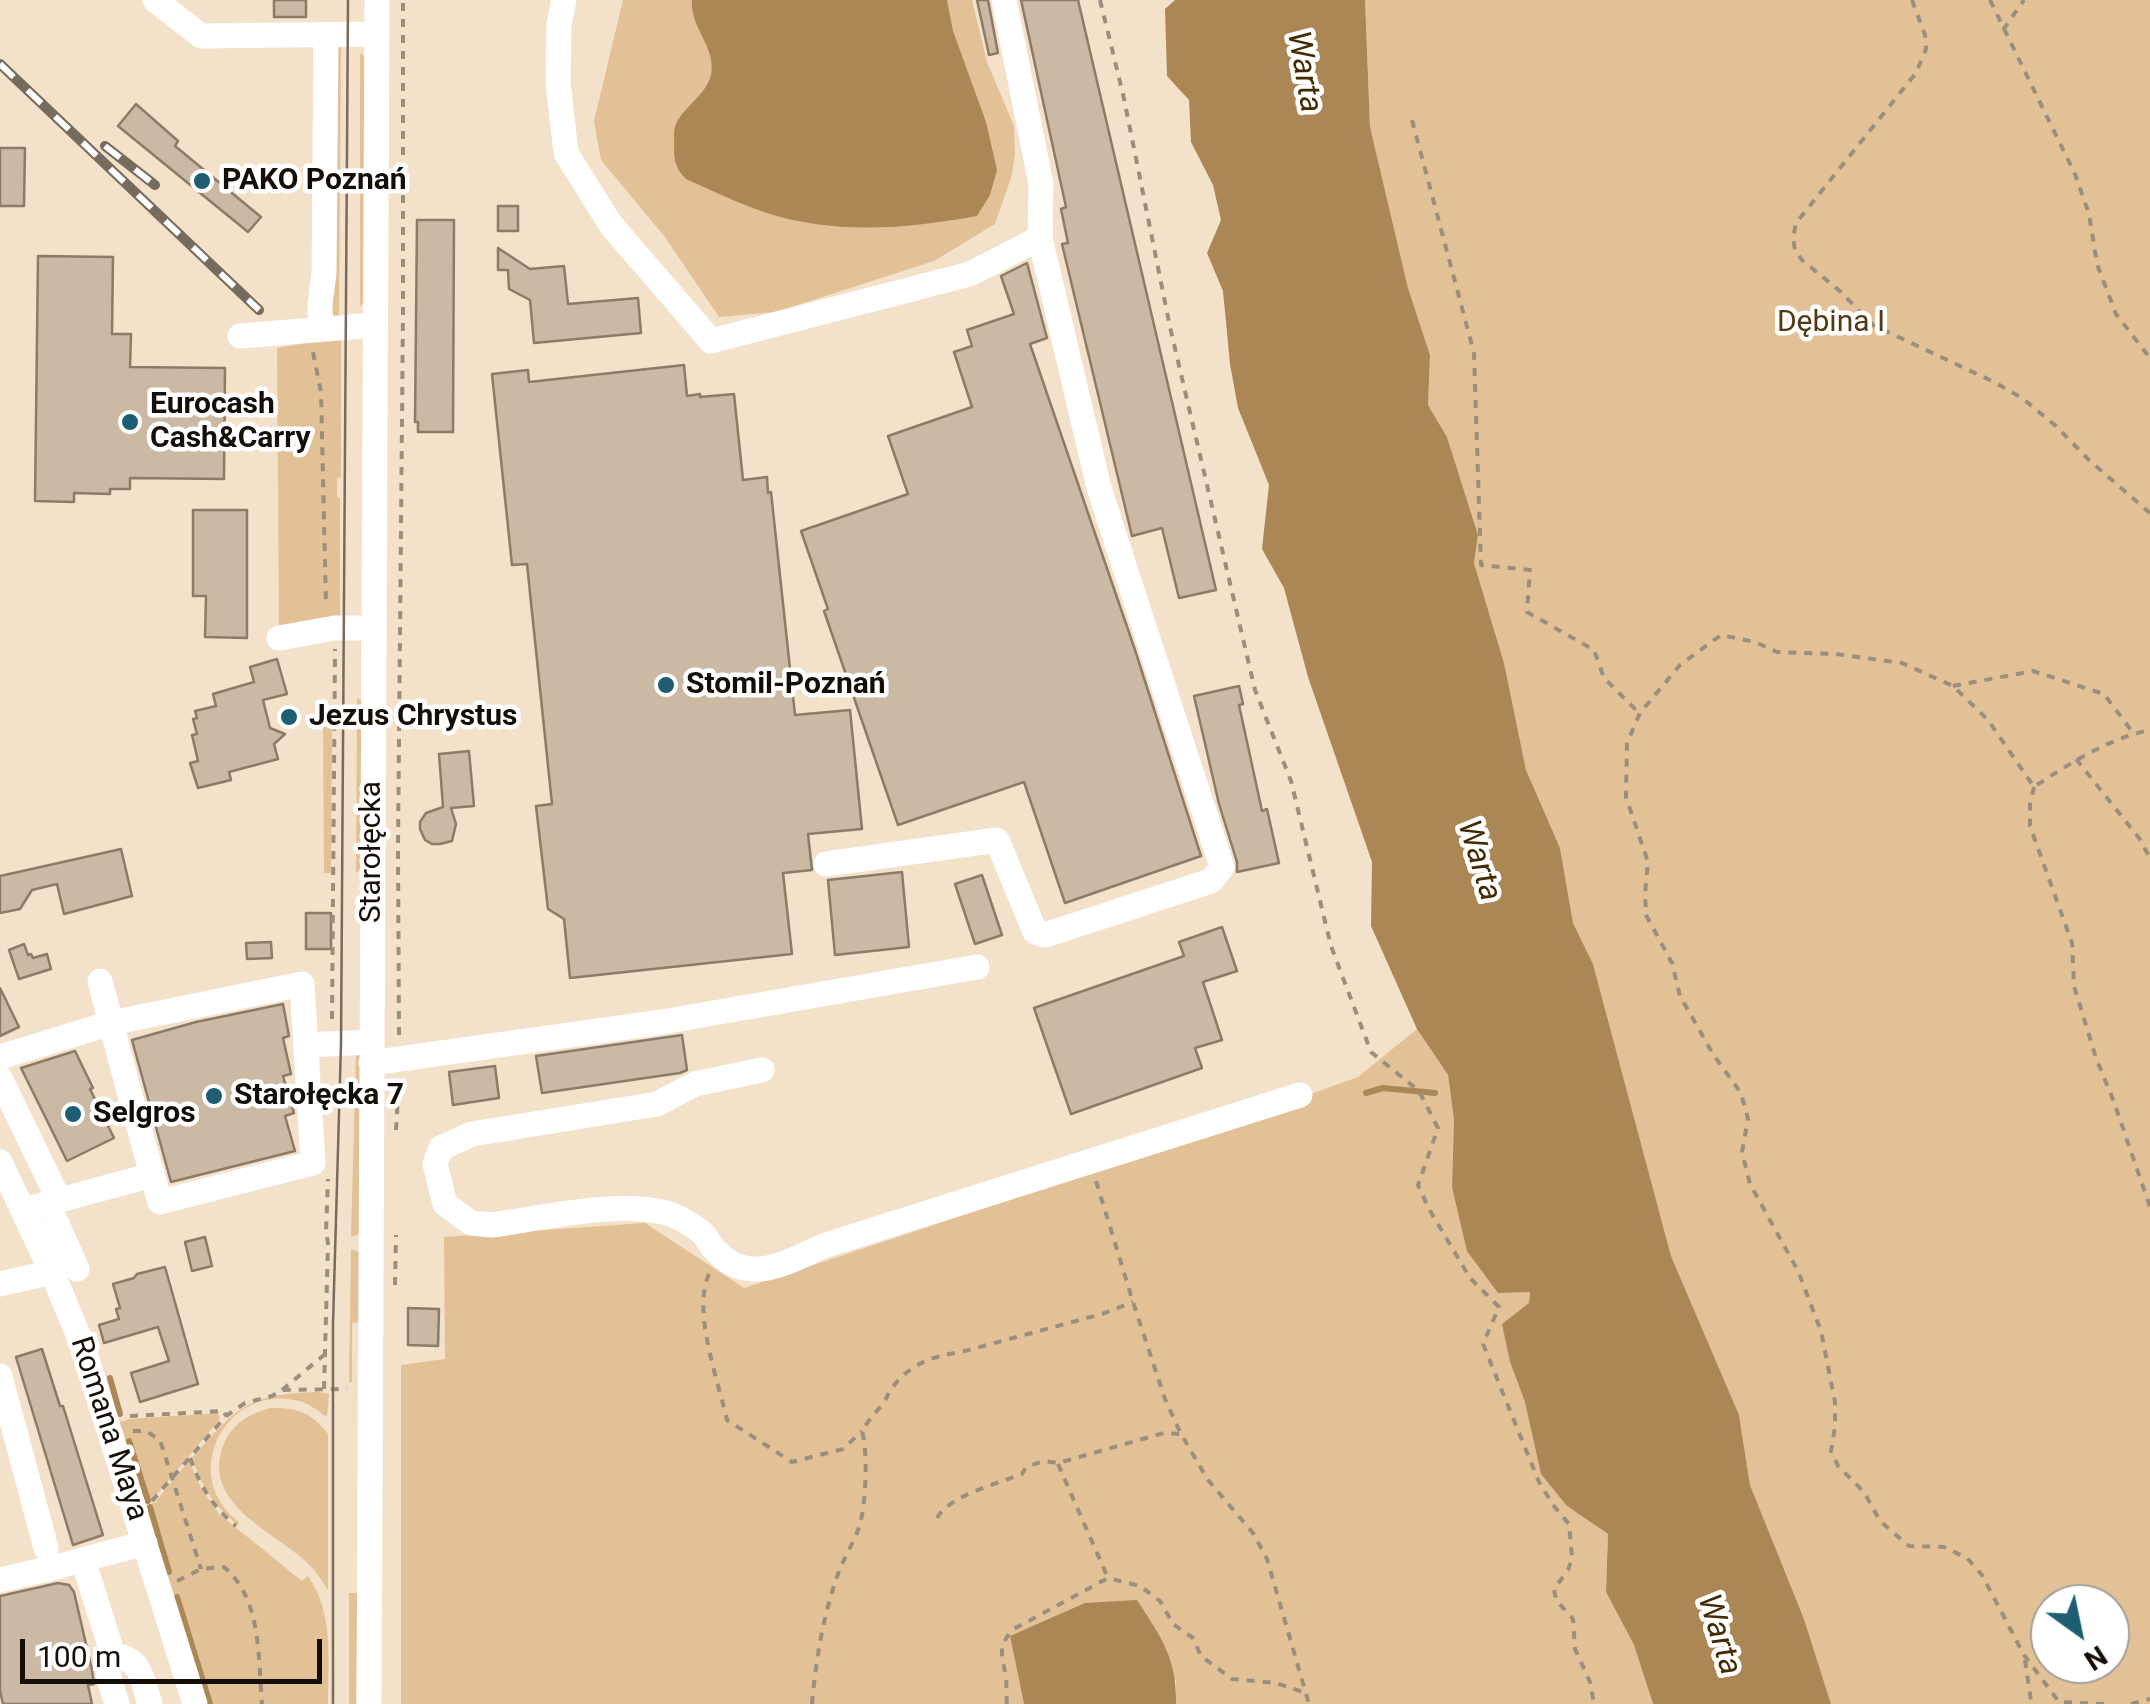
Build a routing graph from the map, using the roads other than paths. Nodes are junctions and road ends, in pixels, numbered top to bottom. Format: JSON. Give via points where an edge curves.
{"nodes":[{"id":1,"x":155,"y":0,"type":"edge"},
{"id":2,"x":377,"y":0,"type":"edge"},
{"id":3,"x":564,"y":0,"type":"edge"},
{"id":4,"x":1004,"y":0,"type":"edge"},
{"id":5,"x":326,"y":34,"type":"junction"},
{"id":6,"x":376,"y":34,"type":"junction"},
{"id":7,"x":1040,"y":238,"type":"junction"},
{"id":8,"x":375,"y":325,"type":"junction"},
{"id":9,"x":315,"y":329,"type":"junction"},
{"id":10,"x":240,"y":336,"type":"dead end"},
{"id":11,"x":374,"y":628,"type":"junction"},
{"id":12,"x":280,"y":638,"type":"dead end"},
{"id":13,"x":826,"y":864,"type":"dead end"},
{"id":14,"x":977,"y":968,"type":"dead end"},
{"id":15,"x":100,"y":981,"type":"dead end"},
{"id":16,"x":111,"y":1023,"type":"junction"},
{"id":17,"x":306,"y":1045,"type":"junction"},
{"id":18,"x":370,"y":1053,"type":"junction"},
{"id":19,"x":0,"y":1057,"type":"edge"},
{"id":20,"x":762,"y":1070,"type":"dead end"},
{"id":21,"x":0,"y":1078,"type":"edge"},
{"id":22,"x":1300,"y":1095,"type":"dead end"},
{"id":23,"x":0,"y":1162,"type":"edge"},
{"id":24,"x":152,"y":1175,"type":"junction"},
{"id":25,"x":43,"y":1205,"type":"junction"},
{"id":26,"x":65,"y":1271,"type":"junction"},
{"id":27,"x":0,"y":1284,"type":"edge"},
{"id":28,"x":0,"y":1376,"type":"edge"},
{"id":29,"x":145,"y":1543,"type":"junction"},
{"id":30,"x":46,"y":1548,"type":"dead end"},
{"id":31,"x":83,"y":1560,"type":"junction"},
{"id":32,"x":0,"y":1580,"type":"edge"},
{"id":33,"x":113,"y":1654,"type":"junction"},
{"id":34,"x":117,"y":1704,"type":"edge"},
{"id":35,"x":150,"y":1704,"type":"edge"},
{"id":36,"x":194,"y":1704,"type":"edge"},
{"id":37,"x":369,"y":1704,"type":"edge"}],
"edges":[{"from":1,"to":5,"type":"street","via":[[202,36]]},
{"from":2,"to":6,"type":"street","name":"Starołęcka"},
{"from":3,"to":7,"type":"street","via":[[558,83],[566,153],[611,224],[711,341],[970,274]]},
{"from":4,"to":7,"type":"street","via":[[1041,184]]},
{"from":5,"to":6,"type":"street"},
{"from":5,"to":9,"type":"street","via":[[324,273]]},
{"from":6,"to":8,"type":"street","name":"Starołęcka"},
{"from":7,"to":13,"type":"street","via":[[1099,488],[1222,867],[1211,881],[1044,935],[1036,932],[997,840]]},
{"from":8,"to":9,"type":"street"},
{"from":8,"to":11,"type":"street","name":"Starołęcka"},
{"from":9,"to":10,"type":"street"},
{"from":11,"to":12,"type":"street"},
{"from":11,"to":18,"type":"street","name":"Starołęcka"},
{"from":14,"to":18,"type":"street","via":[[400,1059]]},
{"from":15,"to":16,"type":"street"},
{"from":16,"to":17,"type":"street","via":[[302,984]]},
{"from":16,"to":19,"type":"street"},
{"from":16,"to":24,"type":"street"},
{"from":17,"to":18,"type":"street"},
{"from":17,"to":24,"type":"street","via":[[313,1163],[160,1202]]},
{"from":18,"to":37,"type":"street","name":"Starołęcka"},
{"from":20,"to":22,"type":"street","via":[[696,1084],[657,1104],[472,1134],[441,1148],[436,1164],[444,1204],[471,1223],[494,1225],[630,1207],[667,1212],[702,1232],[718,1254],[743,1270],[762,1270]]},
{"from":21,"to":25,"type":"street"},
{"from":23,"to":25,"type":"street","name":"Romana Maya"},
{"from":24,"to":25,"type":"street"},
{"from":25,"to":26,"type":"street","name":"Romana Maya"},
{"from":26,"to":27,"type":"street"},
{"from":26,"to":29,"type":"street","name":"Romana Maya"},
{"from":28,"to":30,"type":"street"},
{"from":29,"to":31,"type":"street"},
{"from":29,"to":36,"type":"street","name":"Romana Maya"},
{"from":31,"to":32,"type":"street"},
{"from":31,"to":33,"type":"street"},
{"from":33,"to":34,"type":"street","via":[[107,1668]]},
{"from":33,"to":35,"type":"street","via":[[136,1664]]}]}
